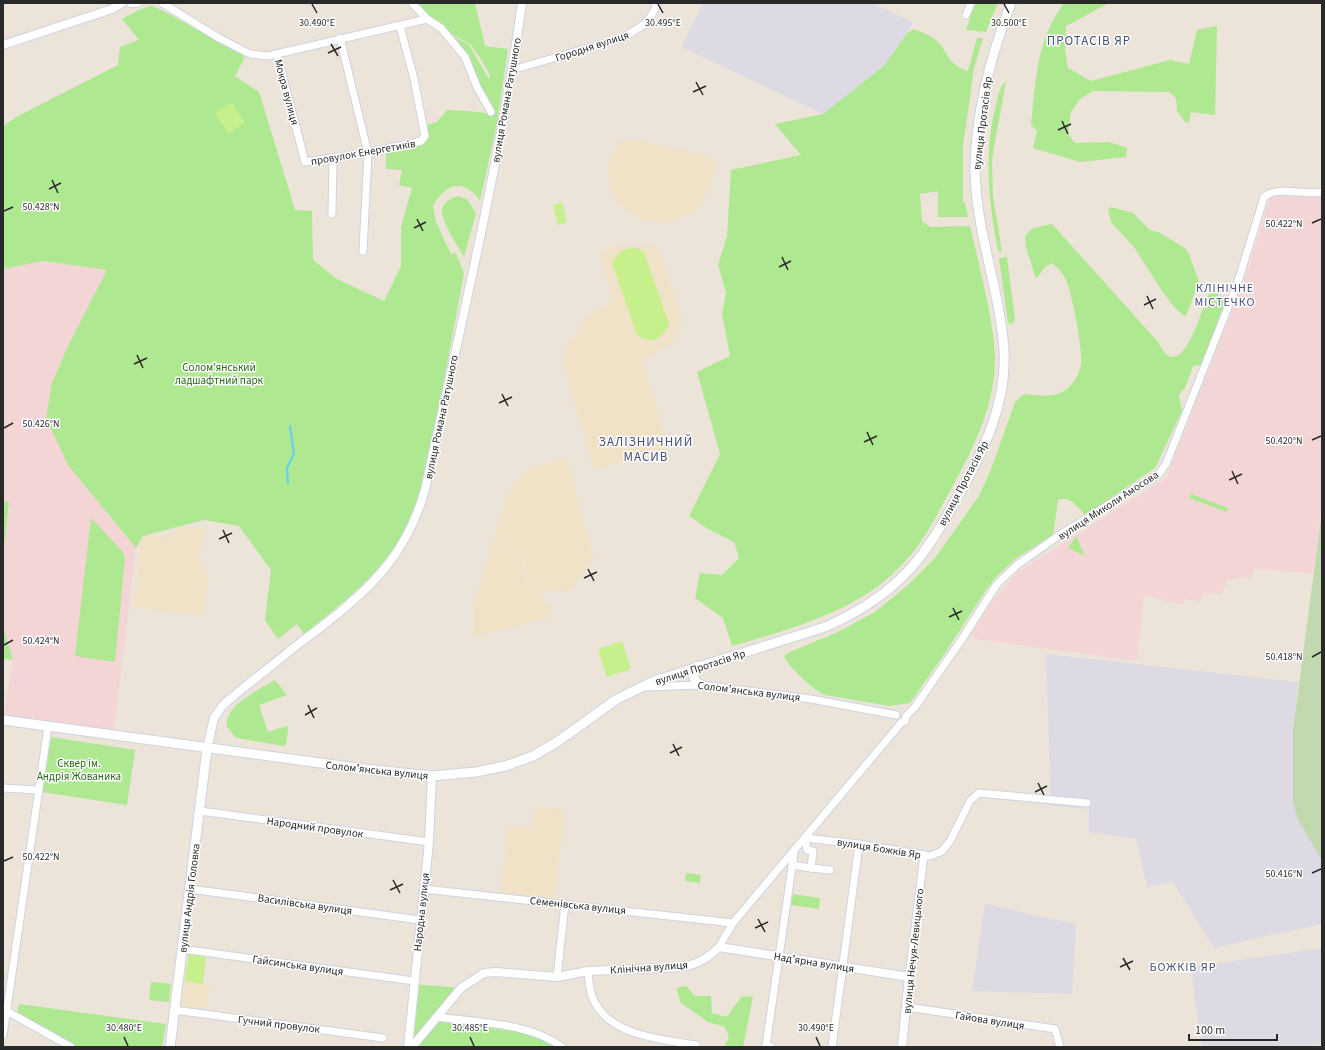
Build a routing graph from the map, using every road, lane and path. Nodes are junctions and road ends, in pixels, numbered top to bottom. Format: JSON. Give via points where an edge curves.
{"nodes":[{"id":1,"x":122,"y":3,"type":"edge"},
{"id":2,"x":131,"y":3,"type":"edge"},
{"id":3,"x":137,"y":3,"type":"edge"},
{"id":4,"x":162,"y":3,"type":"edge"},
{"id":5,"x":412,"y":3,"type":"edge"},
{"id":6,"x":522,"y":3,"type":"edge"},
{"id":7,"x":658,"y":3,"type":"edge"},
{"id":8,"x":971,"y":3,"type":"edge"},
{"id":9,"x":1011,"y":3,"type":"edge"},
{"id":10,"x":966,"y":15,"type":"dead end"},
{"id":11,"x":427,"y":19,"type":"junction"},
{"id":12,"x":400,"y":26,"type":"junction"},
{"id":13,"x":340,"y":38,"type":"junction"},
{"id":14,"x":3,"y":45,"type":"edge"},
{"id":15,"x":277,"y":54,"type":"junction"},
{"id":16,"x":512,"y":70,"type":"junction"},
{"id":17,"x":491,"y":112,"type":"dead end"},
{"id":18,"x":368,"y":153,"type":"junction"},
{"id":19,"x":333,"y":158,"type":"junction"},
{"id":20,"x":305,"y":162,"type":"joint"},
{"id":21,"x":1322,"y":192,"type":"edge"},
{"id":22,"x":332,"y":214,"type":"dead end"},
{"id":23,"x":362,"y":251,"type":"dead end"},
{"id":24,"x":697,"y":666,"type":"junction"},
{"id":25,"x":701,"y":685,"type":"junction"},
{"id":26,"x":640,"y":687,"type":"junction"},
{"id":27,"x":896,"y":715,"type":"junction"},
{"id":28,"x":906,"y":716,"type":"junction"},
{"id":29,"x":3,"y":720,"type":"edge"},
{"id":30,"x":901,"y":723,"type":"junction"},
{"id":31,"x":48,"y":727,"type":"junction"},
{"id":32,"x":207,"y":749,"type":"junction"},
{"id":33,"x":432,"y":776,"type":"junction"},
{"id":34,"x":3,"y":788,"type":"edge"},
{"id":35,"x":38,"y":790,"type":"junction"},
{"id":36,"x":1087,"y":803,"type":"dead end"},
{"id":37,"x":200,"y":811,"type":"junction"},
{"id":38,"x":805,"y":838,"type":"junction"},
{"id":39,"x":429,"y":842,"type":"junction"},
{"id":40,"x":859,"y":844,"type":"junction"},
{"id":41,"x":794,"y":852,"type":"junction"},
{"id":42,"x":924,"y":855,"type":"junction"},
{"id":43,"x":792,"y":865,"type":"junction"},
{"id":44,"x":811,"y":868,"type":"junction"},
{"id":45,"x":830,"y":870,"type":"dead end"},
{"id":46,"x":424,"y":888,"type":"junction"},
{"id":47,"x":190,"y":889,"type":"junction"},
{"id":48,"x":565,"y":904,"type":"junction"},
{"id":49,"x":420,"y":920,"type":"junction"},
{"id":50,"x":733,"y":923,"type":"junction"},
{"id":51,"x":719,"y":947,"type":"junction"},
{"id":52,"x":182,"y":949,"type":"junction"},
{"id":53,"x":778,"y":956,"type":"junction"},
{"id":54,"x":842,"y":966,"type":"junction"},
{"id":55,"x":588,"y":971,"type":"junction"},
{"id":56,"x":557,"y":976,"type":"junction"},
{"id":57,"x":909,"y":977,"type":"junction"},
{"id":58,"x":414,"y":981,"type":"junction"},
{"id":59,"x":907,"y":1007,"type":"junction"},
{"id":60,"x":5,"y":1010,"type":"edge"},
{"id":61,"x":174,"y":1010,"type":"junction"},
{"id":62,"x":437,"y":1017,"type":"junction"},
{"id":63,"x":3,"y":1035,"type":"edge"},
{"id":64,"x":383,"y":1038,"type":"dead end"},
{"id":65,"x":696,"y":1045,"type":"dead end"},
{"id":66,"x":768,"y":1046,"type":"edge"},
{"id":67,"x":71,"y":1047,"type":"edge"},
{"id":68,"x":170,"y":1047,"type":"edge"},
{"id":69,"x":408,"y":1047,"type":"edge"},
{"id":70,"x":412,"y":1047,"type":"edge"},
{"id":71,"x":562,"y":1047,"type":"edge"},
{"id":72,"x":832,"y":1047,"type":"edge"},
{"id":73,"x":902,"y":1047,"type":"edge"},
{"id":74,"x":1060,"y":1047,"type":"edge"}],
"edges":[{"from":1,"to":14,"type":"street","via":[[112,9]]},
{"from":2,"to":3,"type":"street"},
{"from":4,"to":15,"type":"street","name":"Мокра вулиця","via":[[250,54]]},
{"from":5,"to":11,"type":"street"},
{"from":6,"to":16,"type":"street","name":"вулиця Романа Ратушного"},
{"from":7,"to":16,"type":"street","name":"Городня вулиця","via":[[647,22],[622,38]]},
{"from":8,"to":10,"type":"street"},
{"from":9,"to":24,"type":"main road","name":"вулиця Протасів Яр","via":[[998,36],[988,75],[975,167],[977,200],[999,313],[1004,353],[1001,392],[993,423],[982,450],[929,545],[908,571],[880,596],[850,616],[825,627]]},
{"from":11,"to":12,"type":"street"},
{"from":11,"to":17,"type":"street","via":[[441,28],[465,57],[476,87]]},
{"from":12,"to":13,"type":"street"},
{"from":12,"to":18,"type":"street","name":"провулок Енергетиків","via":[[425,136],[421,141]]},
{"from":13,"to":15,"type":"street"},
{"from":13,"to":18,"type":"street"},
{"from":15,"to":20,"type":"street","name":"Мокра вулиця"},
{"from":16,"to":32,"type":"street","name":"вулиця Романа Ратушного","via":[[490,190],[425,490],[410,530],[388,564],[357,597],[223,705],[214,718]]},
{"from":18,"to":19,"type":"street","name":"провулок Енергетиків"},
{"from":18,"to":23,"type":"street"},
{"from":19,"to":20,"type":"street","name":"провулок Енергетиків"},
{"from":19,"to":22,"type":"street"},
{"from":21,"to":28,"type":"street","name":"вулиця Миколи Амосова","via":[[1316,194],[1278,190],[1264,197],[1238,282],[1166,464],[1159,474],[1061,534],[1017,565],[997,584],[958,645]]},
{"from":24,"to":25,"type":"main road","via":[[693,675],[696,682]]},
{"from":24,"to":26,"type":"main road","name":"вулиця Протасів Яр"},
{"from":25,"to":26,"type":"street","name":"Соломʼянська вулиця"},
{"from":25,"to":27,"type":"street","name":"Соломʼянська вулиця","via":[[811,699]]},
{"from":26,"to":33,"type":"main road","name":"Соломʼянська вулиця","via":[[617,699],[533,756],[497,768]]},
{"from":27,"to":28,"type":"street","via":[[902,712]]},
{"from":27,"to":30,"type":"street"},
{"from":28,"to":30,"type":"street","via":[[905,721]]},
{"from":29,"to":31,"type":"main road","name":"Соломʼянська вулиця"},
{"from":30,"to":38,"type":"street","name":"Клінічна вулиця"},
{"from":31,"to":32,"type":"main road","name":"Соломʼянська вулиця"},
{"from":31,"to":35,"type":"street"},
{"from":32,"to":33,"type":"main road","name":"Соломʼянська вулиця"},
{"from":32,"to":37,"type":"main road","name":"вулиця Андрія Головка"},
{"from":33,"to":39,"type":"street","name":"Народна вулиця"},
{"from":34,"to":35,"type":"street"},
{"from":35,"to":60,"type":"street"},
{"from":36,"to":42,"type":"street","name":"вулиця Божків Яр","via":[[979,793],[970,801],[942,851],[930,856]]},
{"from":37,"to":39,"type":"street","name":"Народний провулок"},
{"from":37,"to":47,"type":"main road","name":"вулиця Андрія Головка"},
{"from":38,"to":40,"type":"street","name":"вулиця Божків Яр"},
{"from":38,"to":41,"type":"street","name":"Клінічна вулиця"},
{"from":38,"to":44,"type":"street","via":[[807,850],[813,851]]},
{"from":39,"to":46,"type":"street","name":"Народна вулиця"},
{"from":40,"to":42,"type":"street","name":"вулиця Божків Яр"},
{"from":40,"to":54,"type":"street"},
{"from":41,"to":43,"type":"street"},
{"from":41,"to":50,"type":"street","name":"Клінічна вулиця"},
{"from":42,"to":57,"type":"street","name":"вулиця Нечуя-Левицького"},
{"from":43,"to":44,"type":"street"},
{"from":43,"to":53,"type":"street"},
{"from":44,"to":45,"type":"street"},
{"from":46,"to":48,"type":"street","name":"Семенівська вулиця"},
{"from":46,"to":49,"type":"street","name":"Народна вулиця"},
{"from":47,"to":49,"type":"street","name":"Василівська вулиця"},
{"from":47,"to":52,"type":"main road","name":"вулиця Андрія Головка"},
{"from":48,"to":50,"type":"street","name":"Семенівська вулиця"},
{"from":48,"to":56,"type":"street"},
{"from":49,"to":58,"type":"street","name":"Народна вулиця"},
{"from":50,"to":51,"type":"street","name":"Клінічна вулиця"},
{"from":51,"to":53,"type":"street","name":"Надʼярна вулиця"},
{"from":51,"to":55,"type":"street","name":"Клінічна вулиця","via":[[708,958],[684,967]]},
{"from":52,"to":58,"type":"street","name":"Гайсинська вулиця"},
{"from":52,"to":61,"type":"main road","name":"вулиця Андрія Головка"},
{"from":53,"to":54,"type":"street","name":"Надʼярна вулиця"},
{"from":53,"to":66,"type":"street"},
{"from":54,"to":57,"type":"street","name":"Надʼярна вулиця"},
{"from":54,"to":72,"type":"street"},
{"from":55,"to":56,"type":"street","name":"Клінічна вулиця"},
{"from":55,"to":65,"type":"street","via":[[592,995],[600,1012],[618,1026],[634,1032]]},
{"from":56,"to":62,"type":"street","name":"Клінічна вулиця","via":[[496,972],[484,974],[461,988]]},
{"from":57,"to":59,"type":"street","name":"вулиця Нечуя-Левицького"},
{"from":58,"to":69,"type":"street","name":"Народна вулиця"},
{"from":59,"to":73,"type":"street","name":"вулиця Нечуя-Левицького"},
{"from":59,"to":74,"type":"street","name":"Гайова вулиця","via":[[1055,1029]]},
{"from":60,"to":63,"type":"street"},
{"from":60,"to":67,"type":"street"},
{"from":61,"to":64,"type":"street","name":"Гучний провулок"},
{"from":61,"to":68,"type":"main road","name":"вулиця Андрія Головка"},
{"from":62,"to":70,"type":"street","name":"Клінічна вулиця"},
{"from":62,"to":71,"type":"street","via":[[527,1030],[550,1038]]}]}
